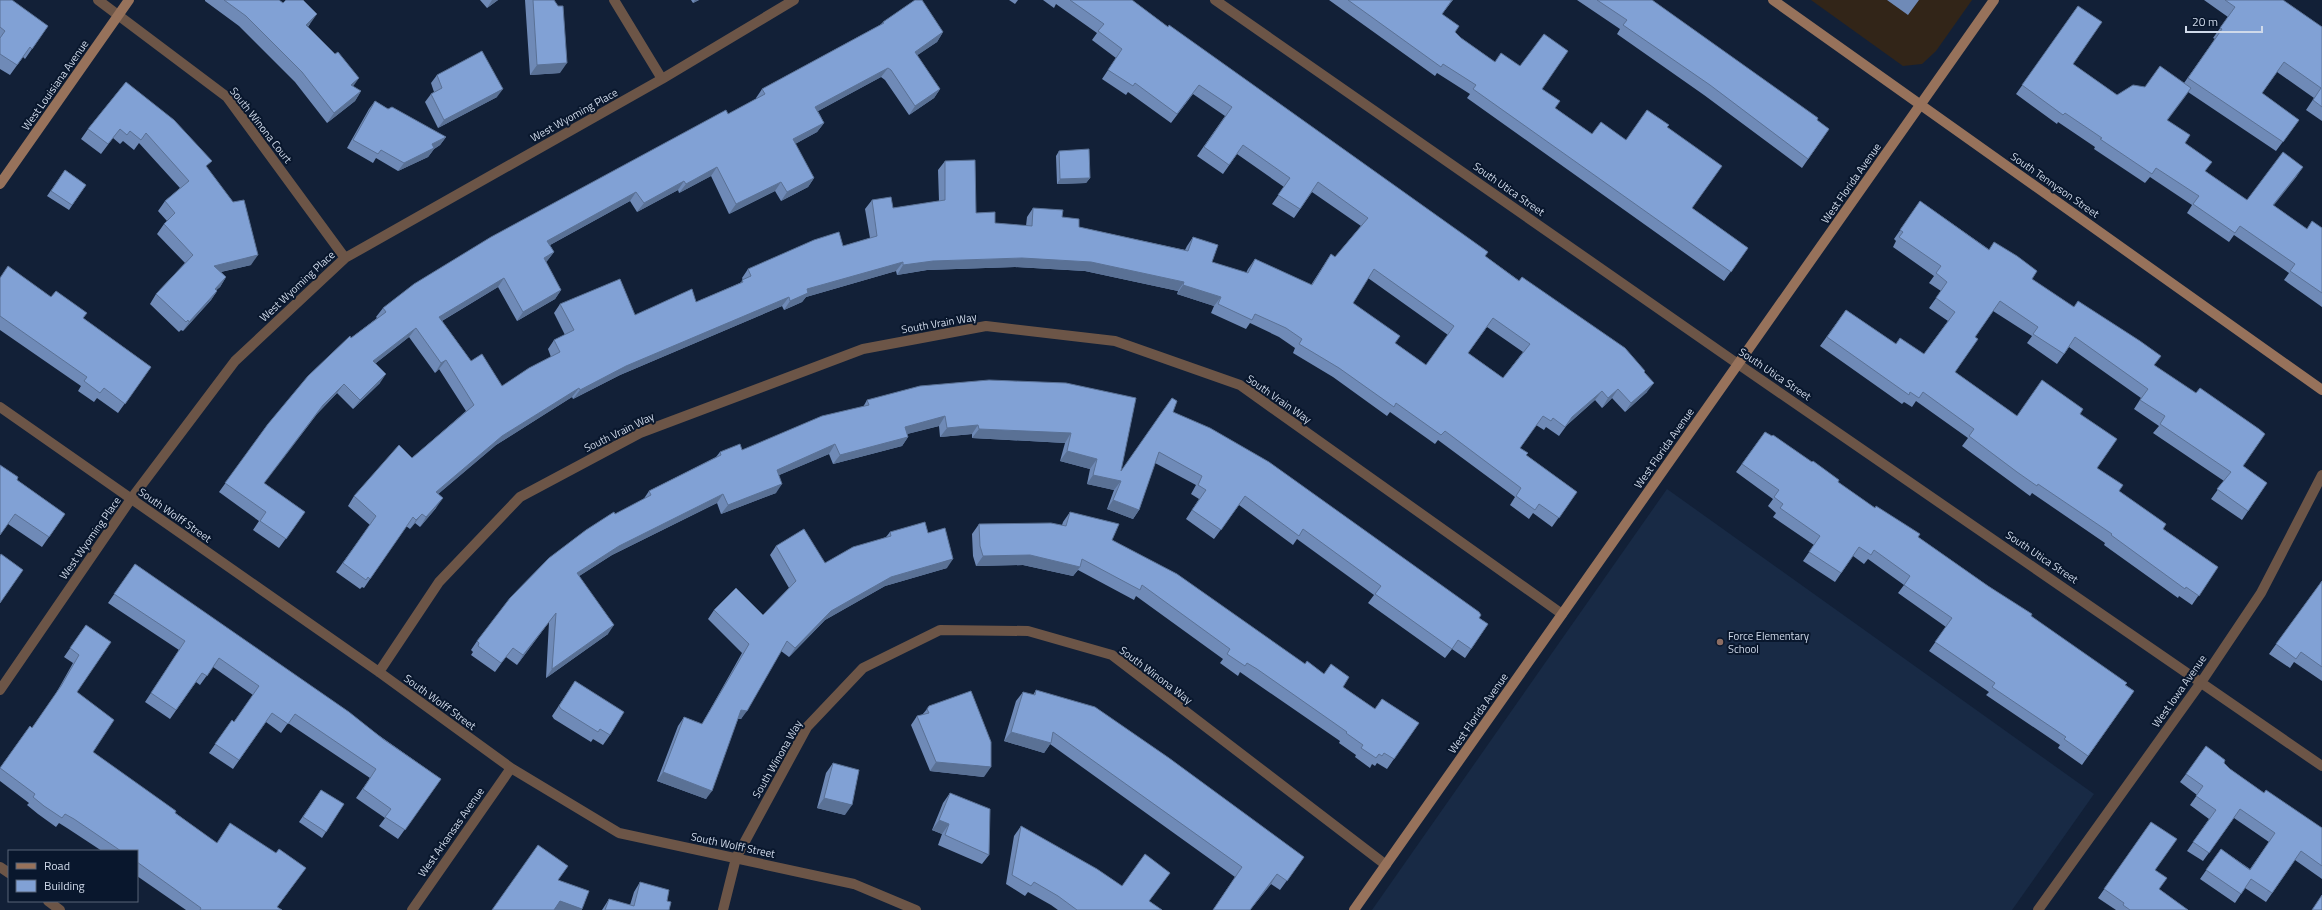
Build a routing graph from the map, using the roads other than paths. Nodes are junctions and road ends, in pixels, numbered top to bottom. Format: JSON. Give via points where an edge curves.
{"nodes":[{"id":1,"x":98,"y":0,"type":"edge"},
{"id":2,"x":129,"y":0,"type":"edge"},
{"id":3,"x":614,"y":0,"type":"edge"},
{"id":4,"x":794,"y":0,"type":"edge"},
{"id":5,"x":1215,"y":0,"type":"edge"},
{"id":6,"x":1773,"y":0,"type":"edge"},
{"id":7,"x":1994,"y":0,"type":"edge"},
{"id":8,"x":119,"y":14,"type":"junction"},
{"id":9,"x":662,"y":79,"type":"junction"},
{"id":10,"x":1921,"y":104,"type":"junction"},
{"id":11,"x":0,"y":184,"type":"edge"},
{"id":12,"x":345,"y":258,"type":"junction"},
{"id":13,"x":1738,"y":364,"type":"junction"},
{"id":14,"x":2322,"y":390,"type":"edge"},
{"id":15,"x":0,"y":407,"type":"edge"},
{"id":16,"x":2322,"y":475,"type":"edge"},
{"id":17,"x":132,"y":499,"type":"junction"},
{"id":18,"x":1562,"y":614,"type":"junction"},
{"id":19,"x":379,"y":672,"type":"junction"},
{"id":20,"x":2202,"y":681,"type":"junction"},
{"id":21,"x":0,"y":690,"type":"edge"},
{"id":22,"x":2322,"y":766,"type":"edge"},
{"id":23,"x":511,"y":768,"type":"junction"},
{"id":24,"x":736,"y":858,"type":"junction"},
{"id":25,"x":1386,"y":865,"type":"junction"},
{"id":26,"x":49,"y":902,"type":"edge"},
{"id":27,"x":60,"y":910,"type":"edge"},
{"id":28,"x":412,"y":910,"type":"edge"},
{"id":29,"x":724,"y":910,"type":"edge"},
{"id":30,"x":916,"y":910,"type":"edge"},
{"id":31,"x":1354,"y":910,"type":"edge"},
{"id":32,"x":2038,"y":910,"type":"edge"}],
"edges":[{"from":1,"to":8,"type":"street","name":"South Winona Court"},
{"from":2,"to":8,"type":"street","name":"West Louisiana Avenue"},
{"from":3,"to":9,"type":"street"},
{"from":4,"to":9,"type":"street","name":"West Wyoming Place"},
{"from":5,"to":13,"type":"street","name":"South Utica Street"},
{"from":6,"to":10,"type":"street","name":"South Tennyson Street"},
{"from":7,"to":10,"type":"street","name":"West Florida Avenue"},
{"from":8,"to":11,"type":"street","name":"West Louisiana Avenue"},
{"from":8,"to":12,"type":"street","name":"South Winona Court","via":[[227,97]]},
{"from":9,"to":12,"type":"street","name":"West Wyoming Place"},
{"from":10,"to":13,"type":"street","name":"West Florida Avenue"},
{"from":10,"to":14,"type":"street","name":"South Tennyson Street"},
{"from":12,"to":17,"type":"street","name":"West Wyoming Place","via":[[235,361]]},
{"from":13,"to":18,"type":"street","name":"West Florida Avenue"},
{"from":13,"to":20,"type":"street","name":"South Utica Street"},
{"from":15,"to":17,"type":"street","name":"South Wolff Street"},
{"from":16,"to":20,"type":"street","name":"West Iowa Avenue","via":[[2261,593]]},
{"from":17,"to":19,"type":"street","name":"South Wolff Street"},
{"from":17,"to":21,"type":"street","name":"West Wyoming Place"},
{"from":18,"to":19,"type":"street","name":"South Vrain Way","via":[[1240,385],[1115,341],[986,326],[863,349],[640,433],[520,497],[439,582]]},
{"from":18,"to":25,"type":"street","name":"West Florida Avenue"},
{"from":19,"to":23,"type":"street","name":"South Wolff Street"},
{"from":20,"to":22,"type":"street","name":"South Utica Street"},
{"from":20,"to":32,"type":"street","name":"West Iowa Avenue"},
{"from":23,"to":24,"type":"street","name":"South Wolff Street","via":[[619,833]]},
{"from":23,"to":28,"type":"street","name":"West Arkansas Avenue"},
{"from":24,"to":25,"type":"street","name":"South Winona Way","via":[[807,727],[863,668],[940,630],[1028,630],[1112,655]]},
{"from":24,"to":29,"type":"street","name":"South Winona Way"},
{"from":24,"to":30,"type":"street","name":"South Wolff Street","via":[[854,884]]},
{"from":25,"to":31,"type":"street","name":"West Florida Avenue"},
{"from":26,"to":27,"type":"street"}]}
